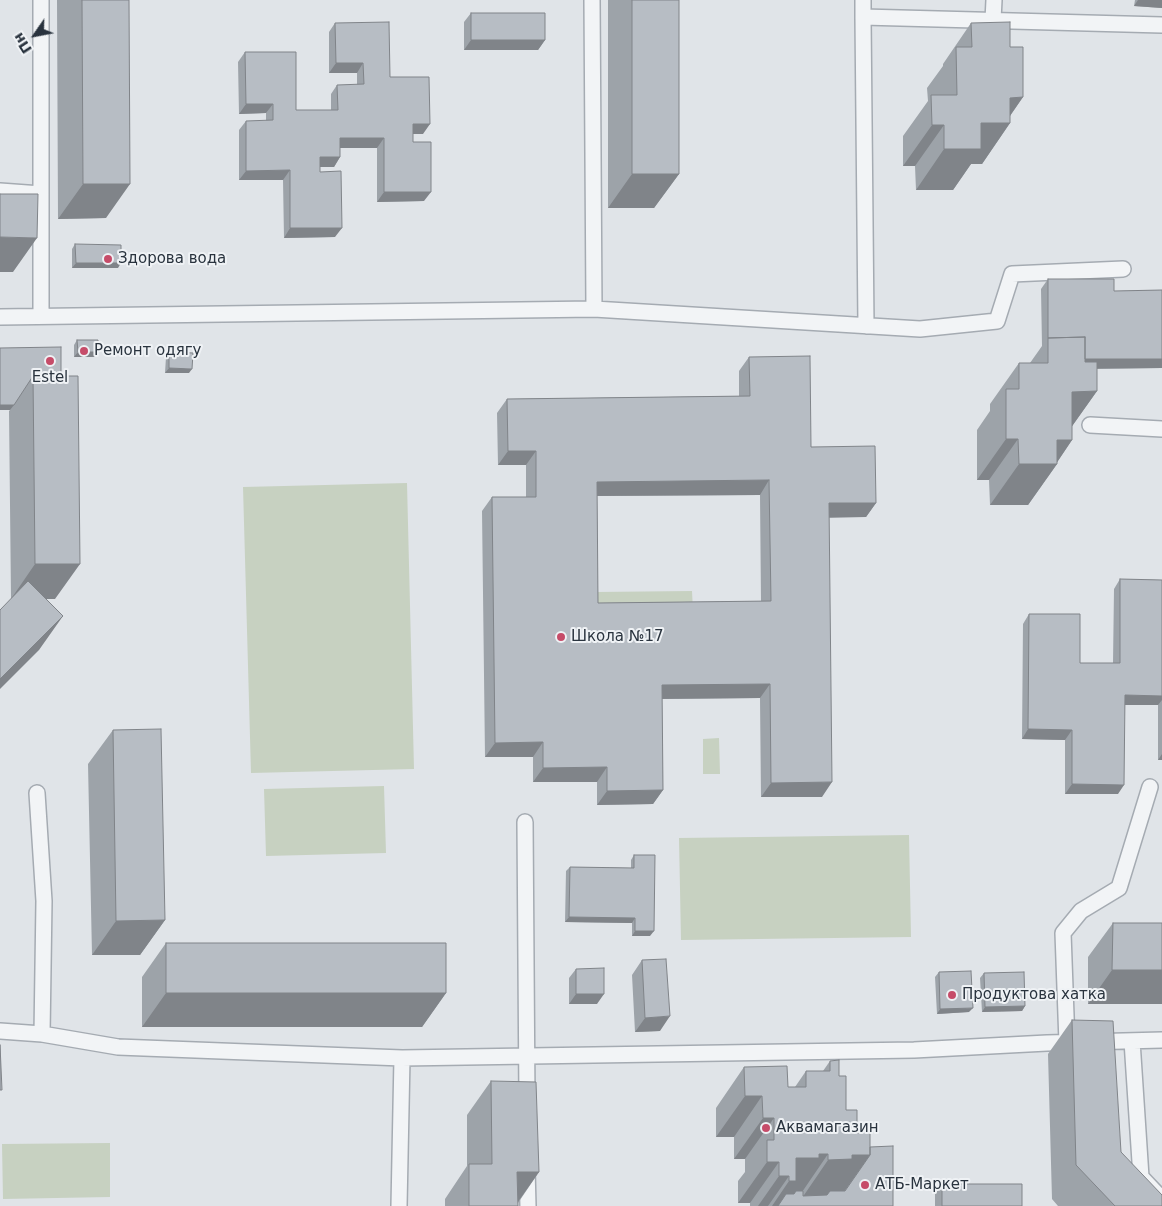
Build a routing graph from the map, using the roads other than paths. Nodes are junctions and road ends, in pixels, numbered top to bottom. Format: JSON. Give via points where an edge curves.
{"nodes":[{"id":1,"x":40,"y":0,"type":"edge"},
{"id":2,"x":592,"y":0,"type":"edge"},
{"id":3,"x":863,"y":0,"type":"edge"},
{"id":4,"x":994,"y":0,"type":"edge"},
{"id":5,"x":863,"y":18,"type":"junction"},
{"id":6,"x":993,"y":20,"type":"junction"},
{"id":7,"x":1162,"y":25,"type":"edge"},
{"id":8,"x":0,"y":191,"type":"edge"},
{"id":9,"x":41,"y":194,"type":"junction"},
{"id":10,"x":1123,"y":269,"type":"dead end"},
{"id":11,"x":594,"y":309,"type":"junction"},
{"id":12,"x":41,"y":316,"type":"junction"},
{"id":13,"x":0,"y":317,"type":"edge"},
{"id":14,"x":866,"y":326,"type":"junction"},
{"id":15,"x":1090,"y":426,"type":"edge"},
{"id":16,"x":1162,"y":429,"type":"edge"},
{"id":17,"x":1150,"y":787,"type":"dead end"},
{"id":18,"x":37,"y":794,"type":"dead end"},
{"id":19,"x":525,"y":822,"type":"dead end"},
{"id":20,"x":0,"y":1031,"type":"edge"},
{"id":21,"x":42,"y":1034,"type":"junction"},
{"id":22,"x":1162,"y":1040,"type":"edge"},
{"id":23,"x":1132,"y":1041,"type":"junction"},
{"id":24,"x":1067,"y":1043,"type":"junction"},
{"id":25,"x":526,"y":1056,"type":"junction"},
{"id":26,"x":402,"y":1058,"type":"junction"},
{"id":27,"x":527,"y":1116,"type":"edge"},
{"id":28,"x":527,"y":1156,"type":"edge"},
{"id":29,"x":1162,"y":1199,"type":"edge"},
{"id":30,"x":398,"y":1206,"type":"edge"},
{"id":31,"x":528,"y":1206,"type":"edge"}],
"edges":[{"from":1,"to":9,"type":"lane"},
{"from":2,"to":11,"type":"lane"},
{"from":3,"to":5,"type":"lane"},
{"from":4,"to":6,"type":"lane"},
{"from":5,"to":6,"type":"lane"},
{"from":5,"to":14,"type":"lane"},
{"from":6,"to":7,"type":"lane"},
{"from":8,"to":9,"type":"lane"},
{"from":9,"to":12,"type":"lane"},
{"from":10,"to":14,"type":"lane","via":[[1012,274],[997,321],[920,329]]},
{"from":11,"to":12,"type":"lane"},
{"from":11,"to":14,"type":"lane"},
{"from":12,"to":13,"type":"lane"},
{"from":15,"to":16,"type":"lane"},
{"from":17,"to":24,"type":"lane","via":[[1119,888],[1081,911],[1063,933]]},
{"from":18,"to":21,"type":"lane","via":[[44,901]]},
{"from":19,"to":25,"type":"lane"},
{"from":20,"to":21,"type":"lane"},
{"from":21,"to":26,"type":"lane","via":[[118,1047]]},
{"from":22,"to":23,"type":"lane"},
{"from":23,"to":24,"type":"lane"},
{"from":23,"to":29,"type":"lane","via":[[1141,1177]]},
{"from":24,"to":25,"type":"lane","via":[[914,1050]]},
{"from":25,"to":26,"type":"lane"},
{"from":25,"to":27,"type":"lane"},
{"from":26,"to":30,"type":"lane"},
{"from":28,"to":31,"type":"lane"}]}
